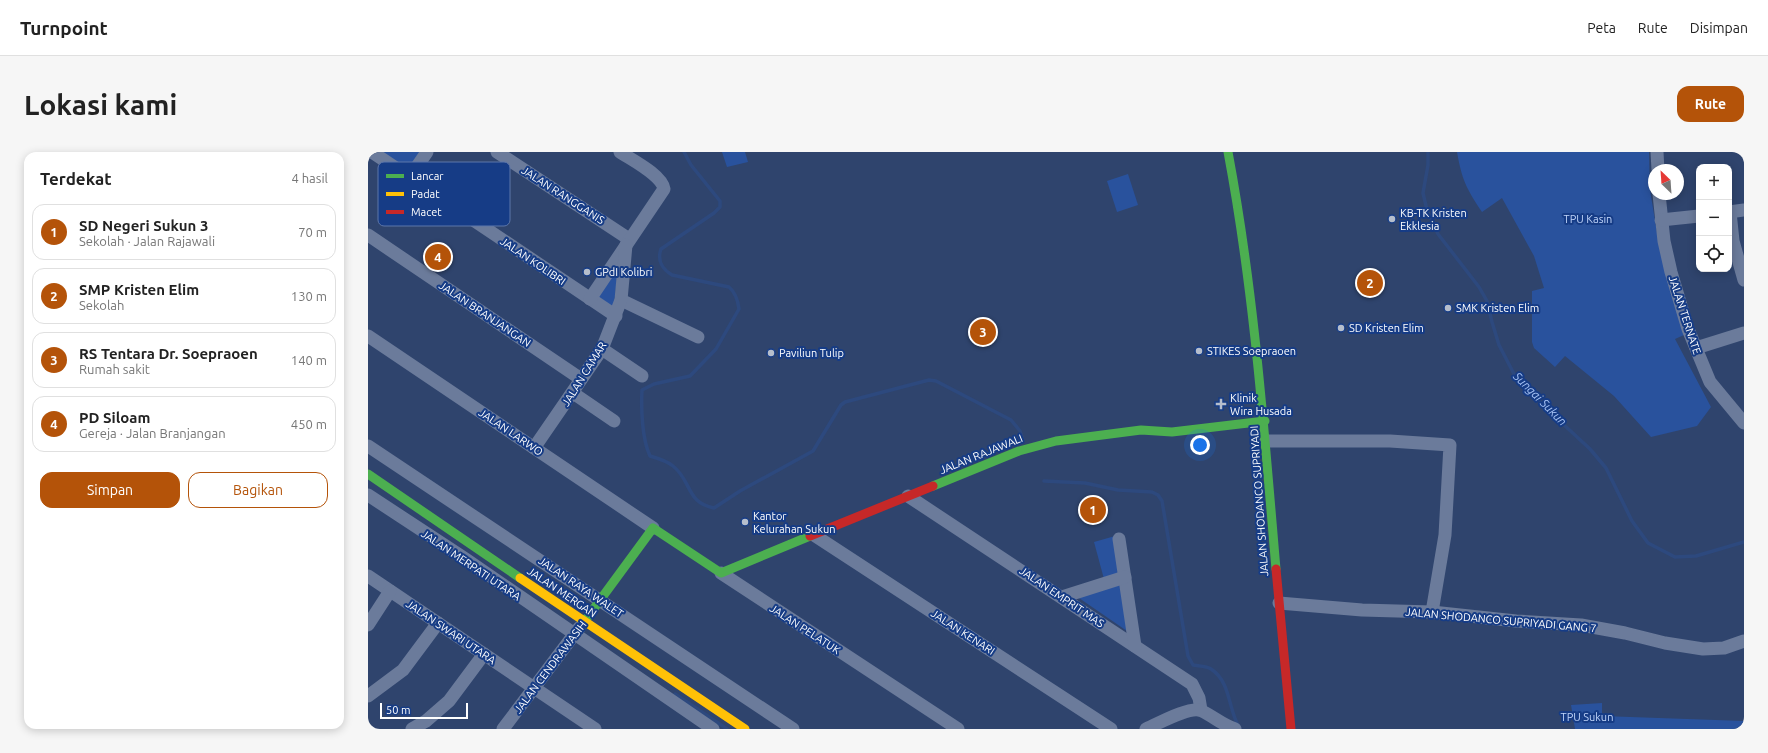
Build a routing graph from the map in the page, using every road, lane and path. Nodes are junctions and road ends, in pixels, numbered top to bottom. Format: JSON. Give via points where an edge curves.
{"nodes":[{"id":1,"x":372,"y":152,"type":"edge"},
{"id":2,"x":427,"y":152,"type":"edge"},
{"id":3,"x":497,"y":152,"type":"edge"},
{"id":4,"x":620,"y":152,"type":"edge"},
{"id":5,"x":1228,"y":152,"type":"edge"},
{"id":6,"x":1657,"y":152,"type":"edge"},
{"id":7,"x":386,"y":162,"type":"edge"},
{"id":8,"x":420,"y":162,"type":"edge"},
{"id":9,"x":1658,"y":164,"type":"edge"},
{"id":10,"x":1659,"y":200,"type":"edge"},
{"id":11,"x":1744,"y":210,"type":"edge"},
{"id":12,"x":1732,"y":212,"type":"edge"},
{"id":13,"x":1696,"y":216,"type":"edge"},
{"id":14,"x":1661,"y":220,"type":"junction"},
{"id":15,"x":481,"y":226,"type":"edge"},
{"id":16,"x":1732,"y":231,"type":"edge"},
{"id":17,"x":368,"y":235,"type":"edge"},
{"id":18,"x":628,"y":242,"type":"junction"},
{"id":19,"x":1744,"y":280,"type":"edge"},
{"id":20,"x":590,"y":299,"type":"junction"},
{"id":21,"x":621,"y":300,"type":"junction"},
{"id":22,"x":616,"y":316,"type":"junction"},
{"id":23,"x":1744,"y":333,"type":"edge"},
{"id":24,"x":368,"y":336,"type":"edge"},
{"id":25,"x":698,"y":337,"type":"dead end"},
{"id":26,"x":1696,"y":348,"type":"junction"},
{"id":27,"x":602,"y":349,"type":"junction"},
{"id":28,"x":642,"y":376,"type":"dead end"},
{"id":29,"x":582,"y":379,"type":"junction"},
{"id":30,"x":573,"y":392,"type":"junction"},
{"id":31,"x":614,"y":421,"type":"dead end"},
{"id":32,"x":1265,"y":421,"type":"junction"},
{"id":33,"x":1744,"y":423,"type":"edge"},
{"id":34,"x":1266,"y":441,"type":"junction"},
{"id":35,"x":368,"y":446,"type":"edge"},
{"id":36,"x":534,"y":448,"type":"junction"},
{"id":37,"x":368,"y":474,"type":"edge"},
{"id":38,"x":368,"y":495,"type":"edge"},
{"id":39,"x":908,"y":496,"type":"junction"},
{"id":40,"x":653,"y":528,"type":"junction"},
{"id":41,"x":814,"y":535,"type":"junction"},
{"id":42,"x":1119,"y":539,"type":"dead end"},
{"id":43,"x":721,"y":573,"type":"junction"},
{"id":44,"x":368,"y":576,"type":"edge"},
{"id":45,"x":1125,"y":577,"type":"junction"},
{"id":46,"x":390,"y":591,"type":"junction"},
{"id":47,"x":1062,"y":597,"type":"junction"},
{"id":48,"x":600,"y":601,"type":"junction"},
{"id":49,"x":1279,"y":603,"type":"junction"},
{"id":50,"x":1432,"y":612,"type":"junction"},
{"id":51,"x":584,"y":622,"type":"junction"},
{"id":52,"x":438,"y":623,"type":"junction"},
{"id":53,"x":368,"y":625,"type":"edge"},
{"id":54,"x":574,"y":635,"type":"junction"},
{"id":55,"x":1744,"y":641,"type":"edge"},
{"id":56,"x":1135,"y":646,"type":"junction"},
{"id":57,"x":484,"y":654,"type":"junction"},
{"id":58,"x":534,"y":688,"type":"junction"},
{"id":59,"x":368,"y":696,"type":"edge"},
{"id":60,"x":1201,"y":710,"type":"junction"},
{"id":61,"x":579,"y":725,"type":"edge"},
{"id":62,"x":1231,"y":728,"type":"edge"},
{"id":63,"x":412,"y":729,"type":"edge"},
{"id":64,"x":504,"y":729,"type":"edge"},
{"id":65,"x":595,"y":729,"type":"edge"},
{"id":66,"x":713,"y":729,"type":"edge"},
{"id":67,"x":744,"y":729,"type":"edge"},
{"id":68,"x":793,"y":729,"type":"edge"},
{"id":69,"x":958,"y":729,"type":"edge"},
{"id":70,"x":1111,"y":729,"type":"edge"},
{"id":71,"x":1146,"y":729,"type":"edge"},
{"id":72,"x":1291,"y":729,"type":"edge"}],
"edges":[{"from":1,"to":7,"type":"street","name":"JALAN KOLIBRI"},
{"from":2,"to":8,"type":"street"},
{"from":3,"to":18,"type":"street","name":"JALAN RANGGANIS"},
{"from":4,"to":18,"type":"street","via":[[658,178],[664,189]]},
{"from":5,"to":32,"type":"street","name":"JALAN SHODANCO SUPRIYADI","via":[[1252,300]]},
{"from":6,"to":9,"type":"street"},
{"from":10,"to":14,"type":"street","name":"JALAN TERNATE"},
{"from":11,"to":12,"type":"street"},
{"from":13,"to":14,"type":"street"},
{"from":14,"to":26,"type":"street","name":"JALAN TERNATE","via":[[1671,272]]},
{"from":15,"to":20,"type":"street","name":"JALAN KOLIBRI"},
{"from":16,"to":19,"type":"street"},
{"from":17,"to":29,"type":"street","name":"JALAN BRANJANGAN"},
{"from":18,"to":20,"type":"street"},
{"from":18,"to":21,"type":"street","name":"JALAN CAMAR"},
{"from":20,"to":22,"type":"street","name":"JALAN KOLIBRI"},
{"from":21,"to":22,"type":"street","name":"JALAN CAMAR"},
{"from":21,"to":25,"type":"street"},
{"from":22,"to":27,"type":"street","name":"JALAN CAMAR"},
{"from":23,"to":26,"type":"street"},
{"from":24,"to":36,"type":"street","name":"JALAN LARWO"},
{"from":26,"to":33,"type":"street","name":"JALAN TERNATE","via":[[1710,382]]},
{"from":27,"to":28,"type":"street"},
{"from":27,"to":29,"type":"street","name":"JALAN CAMAR"},
{"from":29,"to":30,"type":"street","name":"JALAN CAMAR"},
{"from":30,"to":31,"type":"street"},
{"from":30,"to":36,"type":"street","name":"JALAN CAMAR"},
{"from":32,"to":34,"type":"street","name":"JALAN SHODANCO SUPRIYADI"},
{"from":32,"to":39,"type":"street","name":"JALAN RAJAWALI","via":[[1172,432],[1141,430],[1056,441],[1019,451]]},
{"from":34,"to":49,"type":"street","name":"JALAN SHODANCO SUPRIYADI"},
{"from":34,"to":50,"type":"street","via":[[1390,441],[1450,445],[1445,535]]},
{"from":35,"to":48,"type":"street","name":"JALAN RAYA WALET"},
{"from":36,"to":40,"type":"street","name":"JALAN LARWO"},
{"from":37,"to":51,"type":"street","name":"JALAN MERGAN"},
{"from":38,"to":54,"type":"street","name":"JALAN MERPATI UTARA"},
{"from":39,"to":41,"type":"street","name":"JALAN RAJAWALI"},
{"from":39,"to":47,"type":"street","name":"JALAN EMPRIT MAS"},
{"from":40,"to":43,"type":"street","name":"JALAN PELATUK"},
{"from":40,"to":48,"type":"street","name":"JALAN CENDRAWASIH"},
{"from":41,"to":43,"type":"street","name":"JALAN RAJAWALI"},
{"from":41,"to":70,"type":"street","name":"JALAN KENARI"},
{"from":42,"to":45,"type":"street"},
{"from":43,"to":69,"type":"street","name":"JALAN PELATUK"},
{"from":44,"to":46,"type":"street","name":"JALAN SWARI UTARA"},
{"from":45,"to":47,"type":"street"},
{"from":45,"to":56,"type":"street"},
{"from":46,"to":52,"type":"street","name":"JALAN SWARI UTARA"},
{"from":46,"to":53,"type":"street"},
{"from":47,"to":56,"type":"street","name":"JALAN EMPRIT MAS"},
{"from":48,"to":51,"type":"street","name":"JALAN CENDRAWASIH"},
{"from":48,"to":68,"type":"street","name":"JALAN RAYA WALET"},
{"from":49,"to":50,"type":"street","name":"JALAN SHODANCO SUPRIYADI GANG 7","via":[[1362,610]]},
{"from":49,"to":72,"type":"street","name":"JALAN SHODANCO SUPRIYADI"},
{"from":50,"to":55,"type":"street","name":"JALAN SHODANCO SUPRIYADI GANG 7","via":[[1581,625],[1703,649],[1724,648]]},
{"from":51,"to":54,"type":"street","name":"JALAN CENDRAWASIH"},
{"from":51,"to":67,"type":"street","name":"JALAN MERGAN"},
{"from":52,"to":57,"type":"street","name":"JALAN SWARI UTARA"},
{"from":52,"to":59,"type":"street","via":[[403,670]]},
{"from":54,"to":58,"type":"street","name":"JALAN CENDRAWASIH"},
{"from":54,"to":66,"type":"street","name":"JALAN MERPATI UTARA"},
{"from":56,"to":60,"type":"street","name":"JALAN EMPRIT MAS","via":[[1192,684],[1199,698]]},
{"from":57,"to":58,"type":"street","name":"JALAN SWARI UTARA"},
{"from":57,"to":63,"type":"street","via":[[449,701],[426,721]]},
{"from":58,"to":61,"type":"street","name":"JALAN SWARI UTARA"},
{"from":58,"to":64,"type":"street","name":"JALAN CENDRAWASIH"},
{"from":60,"to":62,"type":"street"},
{"from":60,"to":71,"type":"street","via":[[1188,711]]},
{"from":61,"to":65,"type":"street","name":"JALAN SWARI UTARA"}]}
